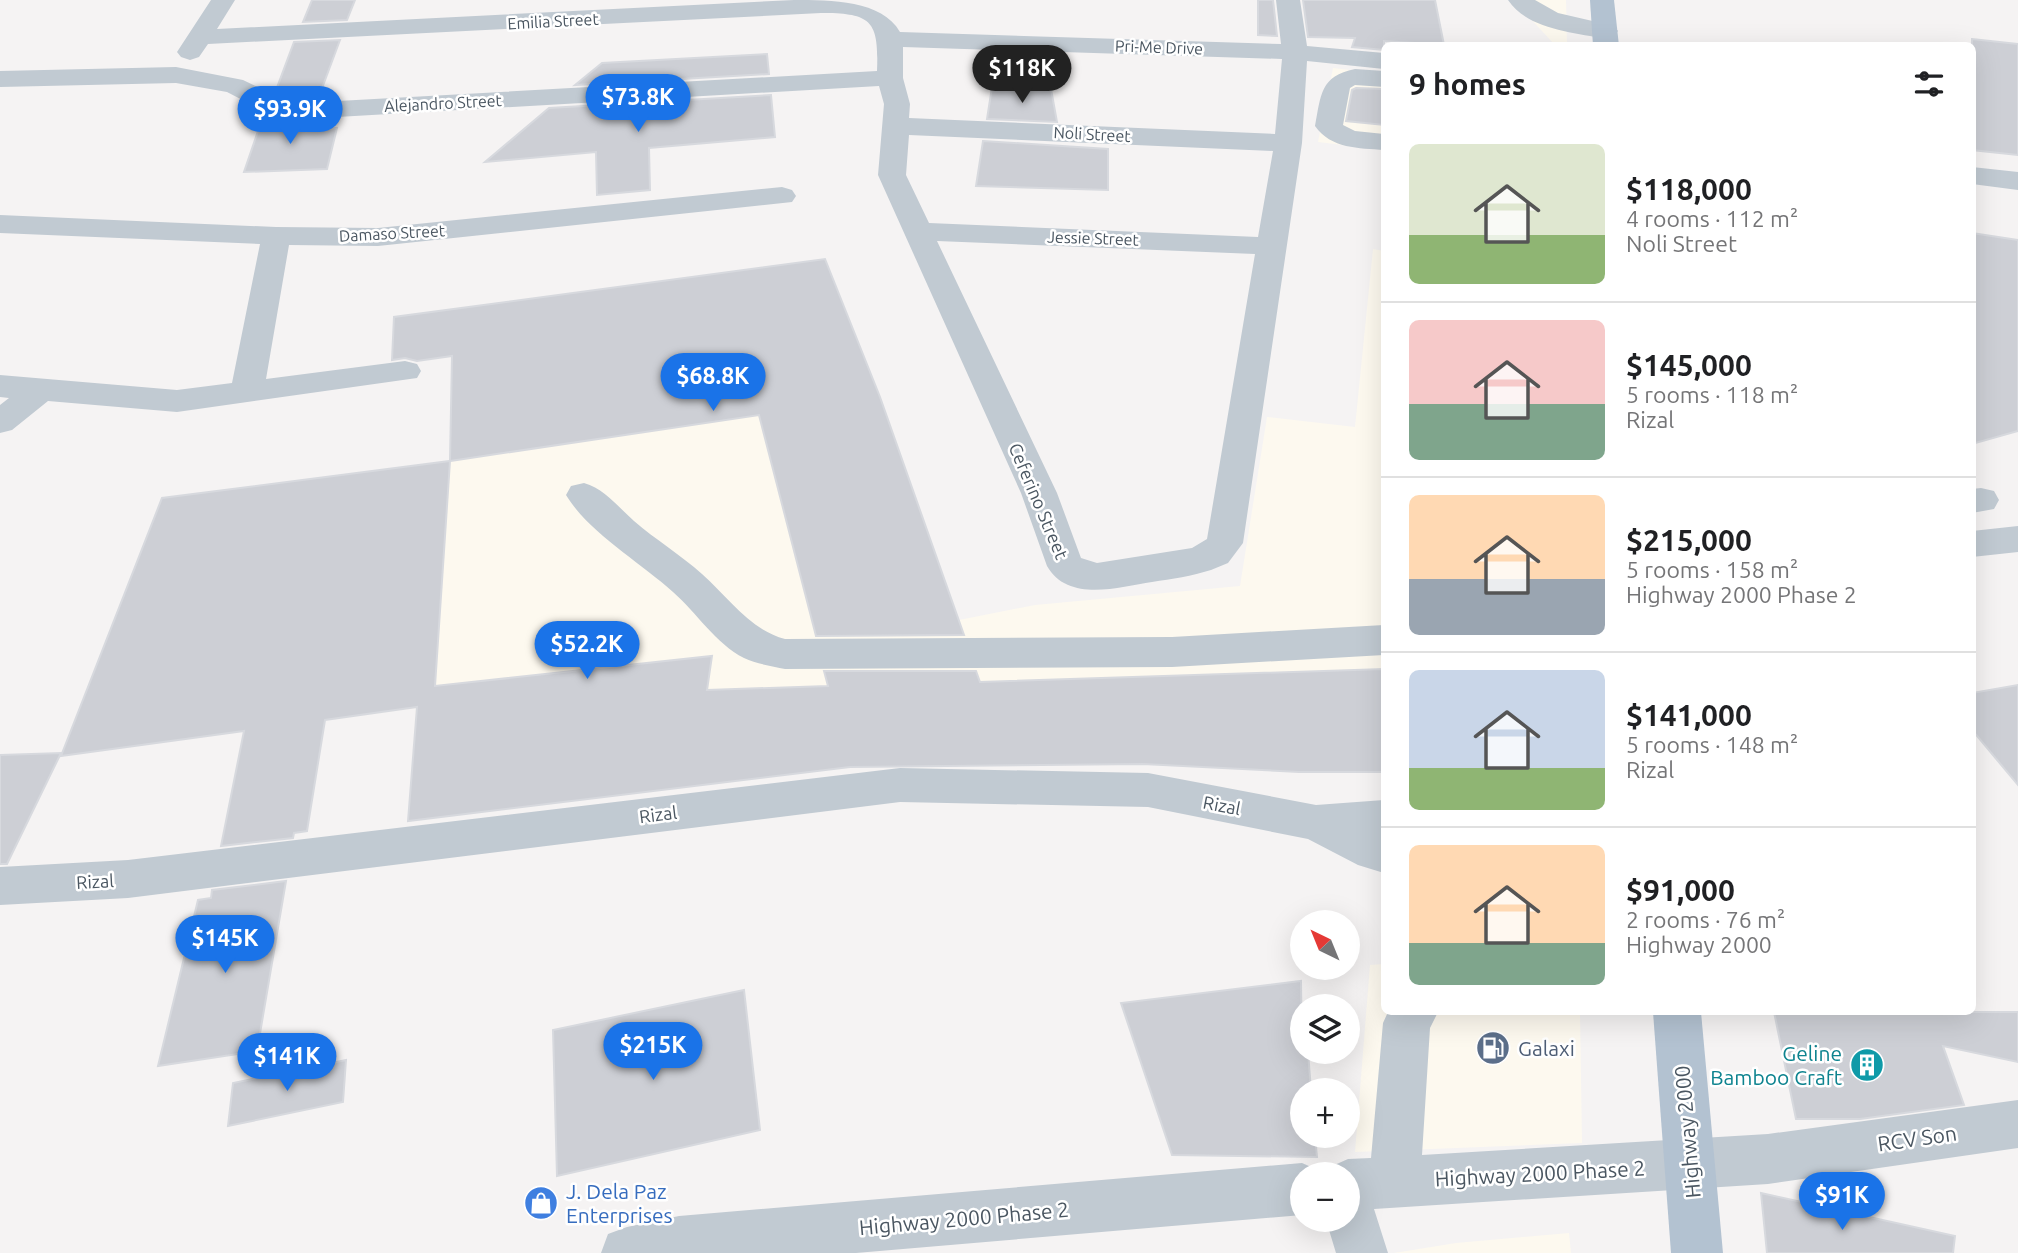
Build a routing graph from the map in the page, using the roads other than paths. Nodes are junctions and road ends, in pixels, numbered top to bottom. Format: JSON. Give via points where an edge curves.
{"nodes":[{"id":1,"x":223,"y":0,"type":"edge"},
{"id":2,"x":659,"y":0,"type":"edge"},
{"id":3,"x":1288,"y":0,"type":"edge"},
{"id":4,"x":1520,"y":0,"type":"edge"},
{"id":5,"x":1602,"y":0,"type":"edge"},
{"id":6,"x":640,"y":17,"type":"junction"},
{"id":7,"x":199,"y":37,"type":"junction"},
{"id":8,"x":891,"y":38,"type":"junction"},
{"id":9,"x":1606,"y":38,"type":"edge"},
{"id":10,"x":1295,"y":52,"type":"junction"},
{"id":11,"x":1381,"y":61,"type":"edge"},
{"id":12,"x":176,"y":75,"type":"junction"},
{"id":13,"x":890,"y":78,"type":"junction"},
{"id":14,"x":0,"y":79,"type":"edge"},
{"id":15,"x":1381,"y":79,"type":"edge"},
{"id":16,"x":897,"y":126,"type":"junction"},
{"id":17,"x":1381,"y":142,"type":"edge"},
{"id":18,"x":1288,"y":143,"type":"junction"},
{"id":19,"x":1976,"y":176,"type":"edge"},
{"id":20,"x":2018,"y":181,"type":"edge"},
{"id":21,"x":782,"y":196,"type":"dead end"},
{"id":22,"x":0,"y":223,"type":"edge"},
{"id":23,"x":916,"y":231,"type":"junction"},
{"id":24,"x":276,"y":236,"type":"junction"},
{"id":25,"x":1271,"y":246,"type":"junction"},
{"id":26,"x":405,"y":371,"type":"dead end"},
{"id":27,"x":0,"y":386,"type":"edge"},
{"id":28,"x":43,"y":388,"type":"junction"},
{"id":29,"x":247,"y":393,"type":"junction"},
{"id":30,"x":0,"y":422,"type":"edge"},
{"id":31,"x":584,"y":495,"type":"dead end"},
{"id":32,"x":2018,"y":538,"type":"edge"},
{"id":33,"x":1976,"y":543,"type":"edge"},
{"id":34,"x":1381,"y":640,"type":"edge"},
{"id":35,"x":1381,"y":818,"type":"edge"},
{"id":36,"x":1316,"y":823,"type":"junction"},
{"id":37,"x":1381,"y":853,"type":"edge"},
{"id":38,"x":0,"y":886,"type":"edge"},
{"id":39,"x":1412,"y":1015,"type":"edge"},
{"id":40,"x":1677,"y":1015,"type":"edge"},
{"id":41,"x":2018,"y":1124,"type":"edge"},
{"id":42,"x":1690,"y":1164,"type":"junction"},
{"id":43,"x":1371,"y":1183,"type":"edge"},
{"id":44,"x":1290,"y":1190,"type":"edge"},
{"id":45,"x":1356,"y":1232,"type":"edge"},
{"id":46,"x":627,"y":1253,"type":"edge"},
{"id":47,"x":1362,"y":1253,"type":"edge"},
{"id":48,"x":1697,"y":1253,"type":"edge"}],
"edges":[{"from":1,"to":7,"type":"street"},
{"from":2,"to":6,"type":"street"},
{"from":3,"to":10,"type":"street","name":"Ceferino Street"},
{"from":4,"to":9,"type":"street","via":[[1531,12]]},
{"from":5,"to":9,"type":"main road"},
{"from":6,"to":7,"type":"street","name":"Emilia Street"},
{"from":6,"to":8,"type":"street","name":"Emilia Street","via":[[844,6],[883,21]]},
{"from":7,"to":12,"type":"street"},
{"from":8,"to":10,"type":"street","name":"Pri-Me Drive"},
{"from":8,"to":13,"type":"street","name":"Ceferino Street"},
{"from":10,"to":11,"type":"street","name":"Pri-Me Drive"},
{"from":10,"to":18,"type":"street","name":"Ceferino Street"},
{"from":12,"to":13,"type":"street","name":"Alejandro Street","via":[[234,86],[293,108],[320,110]]},
{"from":12,"to":14,"type":"street","name":"Alejandro Street"},
{"from":13,"to":16,"type":"street","name":"Ceferino Street"},
{"from":15,"to":17,"type":"street","via":[[1361,76],[1340,81],[1329,126],[1347,138]]},
{"from":16,"to":18,"type":"street","name":"Noli Street"},
{"from":16,"to":23,"type":"street","name":"Ceferino Street","via":[[892,175]]},
{"from":18,"to":25,"type":"street","name":"Ceferino Street"},
{"from":19,"to":20,"type":"street"},
{"from":21,"to":24,"type":"street","name":"Damaso Street","via":[[377,237]]},
{"from":22,"to":24,"type":"street","name":"Damaso Street"},
{"from":23,"to":25,"type":"street","name":"Jessie Street"},
{"from":23,"to":25,"type":"street","name":"Ceferino Street","via":[[1039,493],[1066,566],[1097,577],[1198,561],[1215,554],[1225,543]]},
{"from":24,"to":29,"type":"street"},
{"from":26,"to":29,"type":"street"},
{"from":27,"to":28,"type":"street"},
{"from":28,"to":29,"type":"street","via":[[177,401]]},
{"from":28,"to":30,"type":"street"},
{"from":31,"to":34,"type":"street","via":[[737,632],[757,647],[785,653],[1172,652]]},
{"from":32,"to":33,"type":"street"},
{"from":35,"to":36,"type":"street","name":"Rizal"},
{"from":36,"to":37,"type":"street","name":"Rizal"},
{"from":36,"to":38,"type":"street","name":"Rizal","via":[[1149,790],[900,785],[128,879]]},
{"from":39,"to":43,"type":"street"},
{"from":40,"to":42,"type":"main road","name":"Highway 2000"},
{"from":41,"to":42,"type":"street","name":"RCV Son","via":[[1768,1159]]},
{"from":42,"to":43,"type":"street","name":"Highway 2000 Phase 2"},
{"from":42,"to":48,"type":"main road","name":"Highway 2000"},
{"from":44,"to":46,"type":"street","name":"Highway 2000 Phase 2","via":[[679,1242]]},
{"from":45,"to":47,"type":"street"}]}
